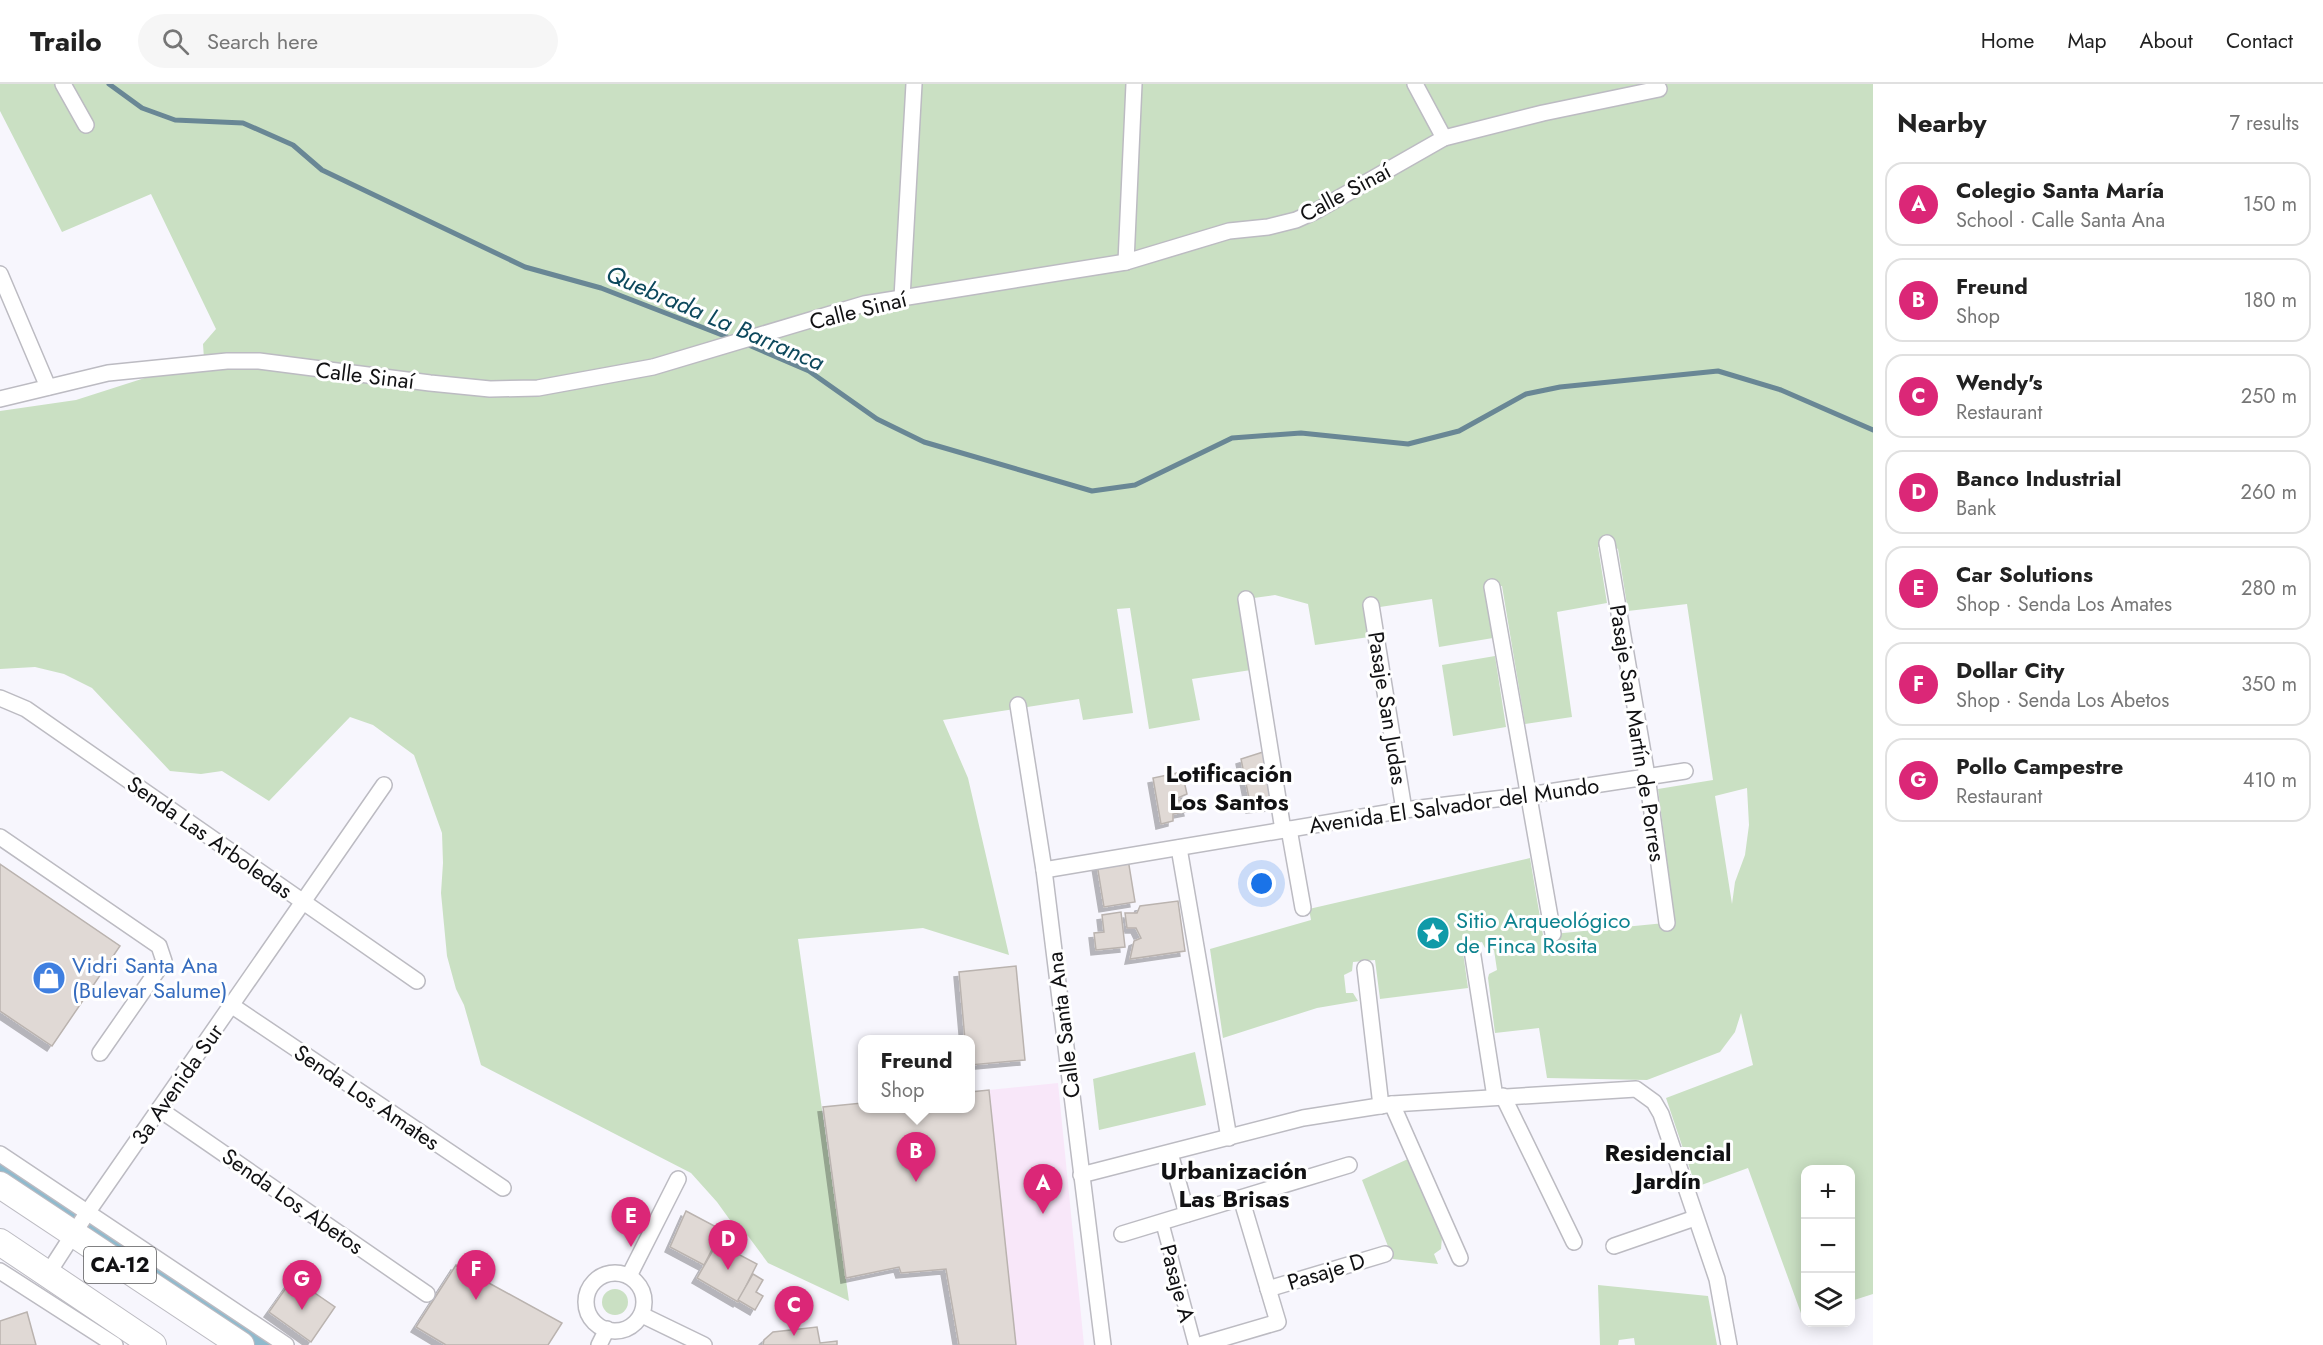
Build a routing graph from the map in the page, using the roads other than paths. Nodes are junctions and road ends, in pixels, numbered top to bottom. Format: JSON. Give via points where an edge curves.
{"nodes":[{"id":1,"x":63,"y":84,"type":"edge"},
{"id":2,"x":914,"y":84,"type":"edge"},
{"id":3,"x":1134,"y":84,"type":"edge"},
{"id":4,"x":1415,"y":84,"type":"edge"},
{"id":5,"x":1659,"y":89,"type":"dead end"},
{"id":6,"x":1627,"y":90,"type":"edge"},
{"id":7,"x":86,"y":125,"type":"dead end"},
{"id":8,"x":1444,"y":138,"type":"junction"},
{"id":9,"x":1126,"y":262,"type":"junction"},
{"id":10,"x":0,"y":274,"type":"edge"},
{"id":11,"x":902,"y":298,"type":"junction"},
{"id":12,"x":48,"y":387,"type":"junction"},
{"id":13,"x":0,"y":399,"type":"edge"},
{"id":14,"x":1607,"y":543,"type":"dead end"},
{"id":15,"x":1492,"y":588,"type":"dead end"},
{"id":16,"x":1246,"y":600,"type":"dead end"},
{"id":17,"x":1371,"y":605,"type":"dead end"},
{"id":18,"x":0,"y":698,"type":"edge"},
{"id":19,"x":1018,"y":705,"type":"dead end"},
{"id":20,"x":1685,"y":771,"type":"dead end"},
{"id":21,"x":1647,"y":776,"type":"junction"},
{"id":22,"x":384,"y":785,"type":"dead end"},
{"id":23,"x":1528,"y":795,"type":"junction"},
{"id":24,"x":1404,"y":810,"type":"junction"},
{"id":25,"x":1286,"y":830,"type":"junction"},
{"id":26,"x":0,"y":837,"type":"edge"},
{"id":27,"x":1179,"y":848,"type":"junction"},
{"id":28,"x":1044,"y":870,"type":"junction"},
{"id":29,"x":303,"y":902,"type":"junction"},
{"id":30,"x":1303,"y":908,"type":"dead end"},
{"id":31,"x":1667,"y":923,"type":"dead end"},
{"id":32,"x":1553,"y":934,"type":"dead end"},
{"id":33,"x":1472,"y":950,"type":"dead end"},
{"id":34,"x":1365,"y":968,"type":"dead end"},
{"id":35,"x":417,"y":981,"type":"dead end"},
{"id":36,"x":231,"y":1005,"type":"junction"},
{"id":37,"x":100,"y":1053,"type":"dead end"},
{"id":38,"x":1499,"y":1097,"type":"junction"},
{"id":39,"x":1387,"y":1105,"type":"junction"},
{"id":40,"x":159,"y":1109,"type":"junction"},
{"id":41,"x":1229,"y":1138,"type":"junction"},
{"id":42,"x":1170,"y":1153,"type":"junction"},
{"id":43,"x":0,"y":1155,"type":"edge"},
{"id":44,"x":1349,"y":1165,"type":"dead end"},
{"id":45,"x":1081,"y":1175,"type":"junction"},
{"id":46,"x":678,"y":1179,"type":"dead end"},
{"id":47,"x":0,"y":1185,"type":"edge"},
{"id":48,"x":503,"y":1188,"type":"dead end"},
{"id":49,"x":1241,"y":1198,"type":"junction"},
{"id":50,"x":87,"y":1213,"type":"junction"},
{"id":51,"x":1187,"y":1214,"type":"junction"},
{"id":52,"x":1695,"y":1218,"type":"junction"},
{"id":53,"x":1162,"y":1222,"type":"junction"},
{"id":54,"x":72,"y":1234,"type":"junction"},
{"id":55,"x":1122,"y":1234,"type":"dead end"},
{"id":56,"x":0,"y":1242,"type":"edge"},
{"id":57,"x":1574,"y":1242,"type":"dead end"},
{"id":58,"x":1614,"y":1246,"type":"dead end"},
{"id":59,"x":1385,"y":1254,"type":"dead end"},
{"id":60,"x":1461,"y":1258,"type":"dead end"},
{"id":61,"x":0,"y":1271,"type":"edge"},
{"id":62,"x":47,"y":1275,"type":"junction"},
{"id":63,"x":629,"y":1276,"type":"junction"},
{"id":64,"x":170,"y":1282,"type":"junction"},
{"id":65,"x":1268,"y":1289,"type":"junction"},
{"id":66,"x":427,"y":1294,"type":"dead end"},
{"id":67,"x":642,"y":1315,"type":"junction"},
{"id":68,"x":607,"y":1329,"type":"junction"},
{"id":69,"x":244,"y":1337,"type":"edge"},
{"id":70,"x":115,"y":1345,"type":"edge"},
{"id":71,"x":153,"y":1345,"type":"edge"},
{"id":72,"x":285,"y":1345,"type":"edge"},
{"id":73,"x":599,"y":1345,"type":"edge"},
{"id":74,"x":704,"y":1345,"type":"edge"},
{"id":75,"x":1103,"y":1345,"type":"edge"},
{"id":76,"x":1195,"y":1345,"type":"edge"},
{"id":77,"x":1200,"y":1345,"type":"edge"},
{"id":78,"x":1729,"y":1345,"type":"edge"}],
"edges":[{"from":1,"to":7,"type":"street"},
{"from":2,"to":11,"type":"street"},
{"from":3,"to":9,"type":"street"},
{"from":4,"to":8,"type":"street"},
{"from":5,"to":6,"type":"street","name":"Calle Sinaí"},
{"from":6,"to":8,"type":"street","name":"Calle Sinaí"},
{"from":8,"to":9,"type":"street","name":"Calle Sinaí","via":[[1296,220],[1229,231]]},
{"from":9,"to":11,"type":"street","name":"Calle Sinaí"},
{"from":10,"to":12,"type":"street"},
{"from":11,"to":12,"type":"street","name":"Calle Sinaí","via":[[864,304],[653,367],[538,387],[490,389],[259,361],[119,371]]},
{"from":12,"to":13,"type":"street","name":"Calle Sinaí"},
{"from":14,"to":21,"type":"street","name":"Pasaje San Martín de Porres"},
{"from":15,"to":23,"type":"street"},
{"from":16,"to":25,"type":"street"},
{"from":17,"to":24,"type":"street","name":"Pasaje San Judas"},
{"from":18,"to":29,"type":"street","name":"Senda Las Arboledas","via":[[26,709]]},
{"from":19,"to":28,"type":"street","name":"Calle Santa Ana"},
{"from":20,"to":21,"type":"street","name":"Avenida El Salvador del Mundo"},
{"from":21,"to":23,"type":"street","name":"Avenida El Salvador del Mundo"},
{"from":21,"to":31,"type":"street","name":"Pasaje San Martín de Porres"},
{"from":22,"to":29,"type":"street","name":"3a Avenida Sur"},
{"from":23,"to":24,"type":"street","name":"Avenida El Salvador del Mundo"},
{"from":23,"to":32,"type":"street"},
{"from":24,"to":25,"type":"street","name":"Avenida El Salvador del Mundo"},
{"from":25,"to":27,"type":"street","name":"Avenida El Salvador del Mundo"},
{"from":25,"to":30,"type":"street"},
{"from":26,"to":37,"type":"street","via":[[159,946],[164,954],[164,961]]},
{"from":27,"to":28,"type":"street","name":"Avenida El Salvador del Mundo"},
{"from":27,"to":41,"type":"street"},
{"from":28,"to":45,"type":"street","name":"Calle Santa Ana"},
{"from":29,"to":35,"type":"street","name":"Senda Las Arboledas"},
{"from":29,"to":36,"type":"street","name":"3a Avenida Sur"},
{"from":33,"to":38,"type":"street"},
{"from":34,"to":39,"type":"street"},
{"from":36,"to":40,"type":"street","name":"3a Avenida Sur"},
{"from":36,"to":48,"type":"street","name":"Senda Los Amates"},
{"from":38,"to":39,"type":"street"},
{"from":38,"to":52,"type":"street","via":[[1624,1089],[1645,1094],[1661,1114]]},
{"from":38,"to":57,"type":"street"},
{"from":39,"to":41,"type":"street","via":[[1303,1118]]},
{"from":39,"to":60,"type":"street"},
{"from":40,"to":50,"type":"street","name":"3a Avenida Sur"},
{"from":40,"to":66,"type":"street","name":"Senda Los Abetos"},
{"from":41,"to":42,"type":"street"},
{"from":42,"to":45,"type":"street"},
{"from":42,"to":51,"type":"street"},
{"from":43,"to":50,"type":"street"},
{"from":44,"to":49,"type":"street"},
{"from":45,"to":75,"type":"street","name":"Calle Santa Ana"},
{"from":46,"to":63,"type":"street"},
{"from":47,"to":54,"type":"highway","number":"CA-12"},
{"from":49,"to":51,"type":"street"},
{"from":49,"to":65,"type":"street"},
{"from":50,"to":54,"type":"street","name":"3a Avenida Sur"},
{"from":50,"to":64,"type":"street"},
{"from":51,"to":53,"type":"street"},
{"from":52,"to":58,"type":"street"},
{"from":52,"to":78,"type":"street","via":[[1717,1279]]},
{"from":53,"to":55,"type":"street"},
{"from":53,"to":76,"type":"street","name":"Pasaje A"},
{"from":54,"to":62,"type":"street","name":"3a Avenida Sur"},
{"from":54,"to":64,"type":"highway","number":"CA-12"},
{"from":56,"to":62,"type":"highway","number":"CA-12"},
{"from":59,"to":65,"type":"street","name":"Pasaje D"},
{"from":61,"to":70,"type":"street"},
{"from":62,"to":71,"type":"highway","number":"CA-12"},
{"from":63,"to":67,"type":"street","via":[[642,1290]]},
{"from":63,"to":68,"type":"street","via":[[601,1276],[588,1290],[587,1309],[598,1325]]},
{"from":64,"to":69,"type":"highway","number":"CA-12"},
{"from":65,"to":77,"type":"street","via":[[1278,1322]]},
{"from":67,"to":68,"type":"street","via":[[625,1329]]},
{"from":67,"to":74,"type":"street"},
{"from":68,"to":73,"type":"street"},
{"from":69,"to":72,"type":"street"}]}
